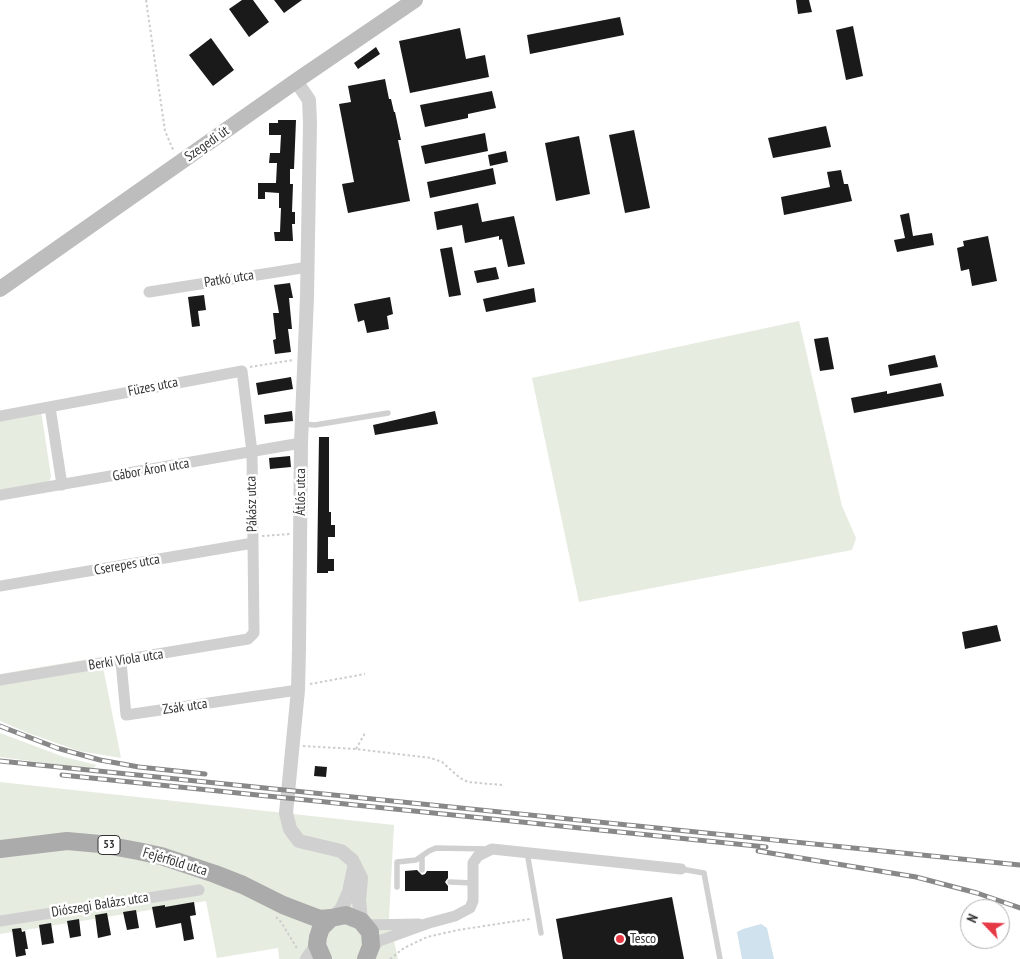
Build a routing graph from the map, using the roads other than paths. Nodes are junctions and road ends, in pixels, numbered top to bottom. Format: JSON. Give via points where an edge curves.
{"nodes":[{"id":1,"x":415,"y":0,"type":"edge"},
{"id":2,"x":296,"y":81,"type":"junction"},
{"id":3,"x":308,"y":267,"type":"junction"},
{"id":4,"x":0,"y":289,"type":"edge"},
{"id":5,"x":149,"y":292,"type":"dead end"},
{"id":6,"x":242,"y":371,"type":"joint"},
{"id":7,"x":50,"y":406,"type":"junction"},
{"id":8,"x":388,"y":413,"type":"dead end"},
{"id":9,"x":0,"y":416,"type":"edge"},
{"id":10,"x":302,"y":424,"type":"junction"},
{"id":11,"x":301,"y":442,"type":"junction"},
{"id":12,"x":252,"y":452,"type":"junction"},
{"id":13,"x":62,"y":484,"type":"junction"},
{"id":14,"x":0,"y":495,"type":"edge"},
{"id":15,"x":253,"y":540,"type":"junction"},
{"id":16,"x":0,"y":586,"type":"edge"},
{"id":17,"x":251,"y":637,"type":"joint"},
{"id":18,"x":120,"y":662,"type":"junction"},
{"id":19,"x":0,"y":680,"type":"edge"},
{"id":20,"x":298,"y":688,"type":"junction"},
{"id":21,"x":0,"y":849,"type":"edge"},
{"id":22,"x":492,"y":849,"type":"junction"},
{"id":23,"x":527,"y":852,"type":"junction"},
{"id":24,"x":422,"y":858,"type":"junction"},
{"id":25,"x":355,"y":864,"type":"junction"},
{"id":26,"x":681,"y":869,"type":"joint"},
{"id":27,"x":422,"y":870,"type":"dead end"},
{"id":28,"x":450,"y":882,"type":"dead end"},
{"id":29,"x":473,"y":883,"type":"junction"},
{"id":30,"x":397,"y":887,"type":"dead end"},
{"id":31,"x":199,"y":890,"type":"dead end"},
{"id":32,"x":283,"y":905,"type":"junction"},
{"id":33,"x":333,"y":917,"type":"junction"},
{"id":34,"x":0,"y":921,"type":"edge"},
{"id":35,"x":363,"y":923,"type":"junction"},
{"id":36,"x":429,"y":923,"type":"junction"},
{"id":37,"x":541,"y":933,"type":"dead end"},
{"id":38,"x":316,"y":951,"type":"edge"},
{"id":39,"x":367,"y":956,"type":"edge"},
{"id":40,"x":720,"y":959,"type":"edge"}],
"edges":[{"from":1,"to":2,"type":"main road","name":"Szegedi út"},
{"from":2,"to":3,"type":"street","name":"Átlós utca","via":[[310,104]]},
{"from":2,"to":4,"type":"main road","name":"Szegedi út"},
{"from":3,"to":5,"type":"street","name":"Patkó utca"},
{"from":3,"to":10,"type":"street","name":"Átlós utca"},
{"from":6,"to":7,"type":"street","name":"Füzes utca"},
{"from":6,"to":12,"type":"street","name":"Pákász utca"},
{"from":7,"to":9,"type":"street","name":"Füzes utca"},
{"from":7,"to":13,"type":"street"},
{"from":8,"to":10,"type":"lane","via":[[315,425]]},
{"from":10,"to":11,"type":"street","name":"Átlós utca"},
{"from":11,"to":12,"type":"street","name":"Gábor Áron utca"},
{"from":11,"to":20,"type":"street","name":"Átlós utca"},
{"from":12,"to":13,"type":"street","name":"Gábor Áron utca"},
{"from":12,"to":15,"type":"street","name":"Pákász utca"},
{"from":13,"to":14,"type":"street","name":"Gábor Áron utca"},
{"from":15,"to":16,"type":"street","name":"Cserepes utca"},
{"from":15,"to":17,"type":"street","name":"Pákász utca","via":[[254,633]]},
{"from":17,"to":18,"type":"street","name":"Berki Viola utca"},
{"from":18,"to":19,"type":"street","name":"Berki Viola utca"},
{"from":18,"to":20,"type":"street","name":"Zsák utca","via":[[126,715]]},
{"from":20,"to":25,"type":"street","name":"Átlós utca","via":[[286,813],[290,829],[299,841],[341,851]]},
{"from":21,"to":32,"type":"main road","name":"Fejérföld utca","number":"53","via":[[67,842],[113,846],[161,856],[215,874]]},
{"from":22,"to":23,"type":"street"},
{"from":22,"to":24,"type":"lane","via":[[436,848]]},
{"from":22,"to":29,"type":"street","via":[[475,860]]},
{"from":23,"to":26,"type":"street"},
{"from":23,"to":37,"type":"lane"},
{"from":24,"to":27,"type":"lane"},
{"from":24,"to":30,"type":"lane","via":[[397,862]]},
{"from":25,"to":33,"type":"street","via":[[349,892],[342,908]]},
{"from":25,"to":35,"type":"street","via":[[361,878],[359,900]]},
{"from":26,"to":40,"type":"lane","via":[[704,873]]},
{"from":28,"to":29,"type":"lane"},
{"from":29,"to":36,"type":"street","via":[[470,908]]},
{"from":31,"to":34,"type":"street","name":"Diószegi Balázs utca"},
{"from":32,"to":33,"type":"main road","number":"53","via":[[320,919]]},
{"from":32,"to":38,"type":"main road","number":"53","via":[[303,923]]},
{"from":33,"to":35,"type":"main road","number":"53","via":[[346,915]]},
{"from":33,"to":38,"type":"main road","number":"53","via":[[321,928]]},
{"from":35,"to":36,"type":"street"},
{"from":35,"to":39,"type":"main road","via":[[371,937]]},
{"from":36,"to":39,"type":"street","via":[[379,942]]}]}
